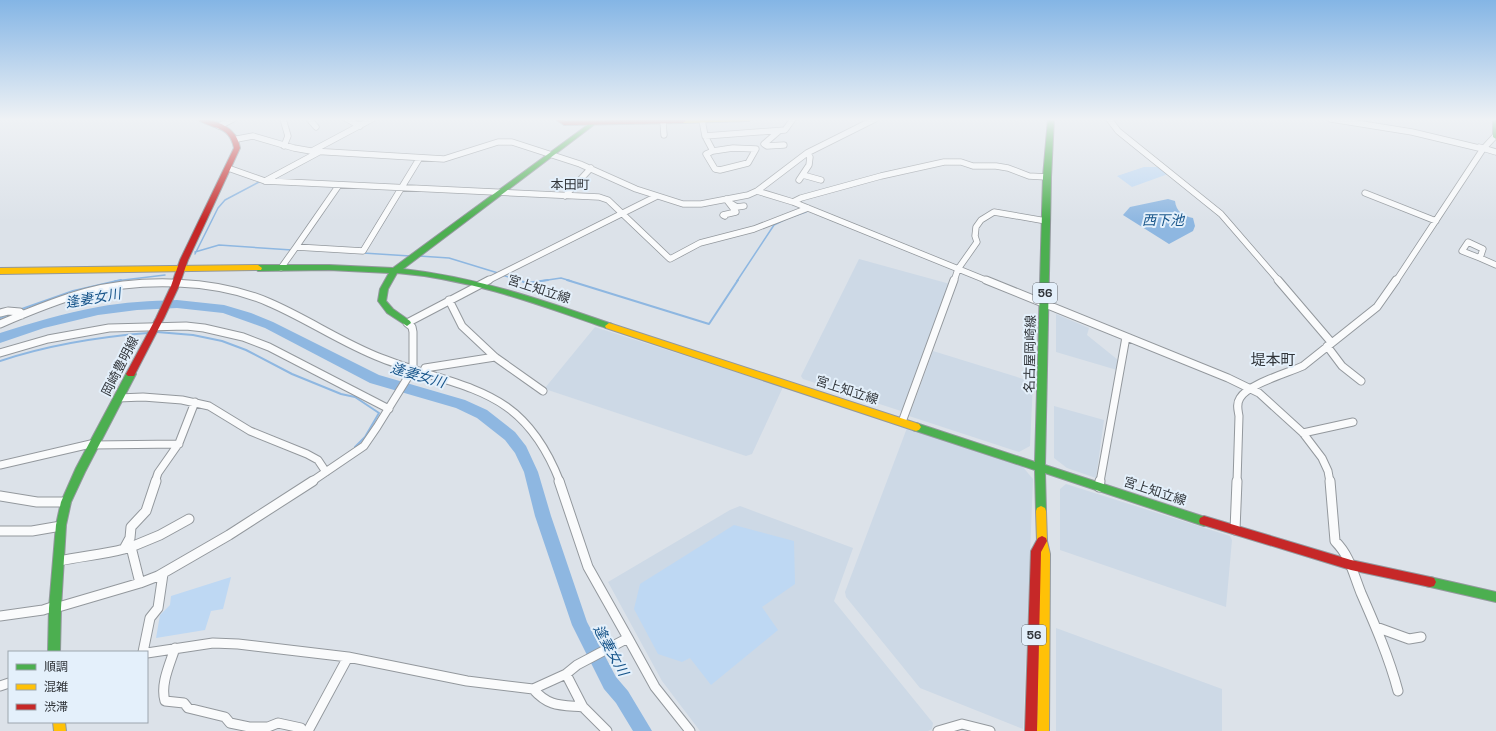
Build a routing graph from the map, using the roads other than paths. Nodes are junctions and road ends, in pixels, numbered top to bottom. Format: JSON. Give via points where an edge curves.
{"nodes":[{"id":1,"x":235,"y":153,"type":"edge"},
{"id":2,"x":317,"y":153,"type":"edge"},
{"id":3,"x":335,"y":153,"type":"edge"},
{"id":4,"x":462,"y":153,"type":"edge"},
{"id":5,"x":708,"y":153,"type":"edge"},
{"id":6,"x":754,"y":153,"type":"edge"},
{"id":7,"x":807,"y":153,"type":"joint"},
{"id":8,"x":1048,"y":153,"type":"edge"},
{"id":9,"x":1145,"y":153,"type":"edge"},
{"id":10,"x":1480,"y":153,"type":"edge"},
{"id":11,"x":550,"y":154,"type":"joint"},
{"id":12,"x":419,"y":159,"type":"junction"},
{"id":13,"x":228,"y":168,"type":"junction"},
{"id":14,"x":590,"y":168,"type":"junction"},
{"id":15,"x":803,"y":175,"type":"junction"},
{"id":16,"x":1047,"y":177,"type":"junction"},
{"id":17,"x":262,"y":180,"type":"junction"},
{"id":18,"x":799,"y":180,"type":"dead end"},
{"id":19,"x":821,"y":180,"type":"dead end"},
{"id":20,"x":339,"y":185,"type":"junction"},
{"id":21,"x":400,"y":189,"type":"junction"},
{"id":22,"x":757,"y":191,"type":"junction"},
{"id":23,"x":497,"y":193,"type":"junction"},
{"id":24,"x":1365,"y":193,"type":"dead end"},
{"id":25,"x":565,"y":196,"type":"junction"},
{"id":26,"x":657,"y":196,"type":"junction"},
{"id":27,"x":728,"y":199,"type":"junction"},
{"id":28,"x":793,"y":202,"type":"junction"},
{"id":29,"x":744,"y":206,"type":"dead end"},
{"id":30,"x":808,"y":208,"type":"junction"},
{"id":31,"x":621,"y":214,"type":"junction"},
{"id":32,"x":724,"y":216,"type":"dead end"},
{"id":33,"x":1046,"y":221,"type":"junction"},
{"id":34,"x":1436,"y":221,"type":"junction"},
{"id":35,"x":296,"y":247,"type":"junction"},
{"id":36,"x":1480,"y":259,"type":"dead end"},
{"id":37,"x":1496,"y":265,"type":"edge"},
{"id":38,"x":281,"y":268,"type":"junction"},
{"id":39,"x":181,"y":269,"type":"junction"},
{"id":40,"x":958,"y":270,"type":"junction"},
{"id":41,"x":0,"y":271,"type":"edge"},
{"id":42,"x":394,"y":271,"type":"junction"},
{"id":43,"x":175,"y":285,"type":"junction"},
{"id":44,"x":480,"y":286,"type":"junction"},
{"id":45,"x":450,"y":300,"type":"junction"},
{"id":46,"x":1044,"y":304,"type":"junction"},
{"id":47,"x":0,"y":313,"type":"edge"},
{"id":48,"x":21,"y":313,"type":"junction"},
{"id":49,"x":407,"y":323,"type":"junction"},
{"id":50,"x":0,"y":324,"type":"edge"},
{"id":51,"x":155,"y":327,"type":"junction"},
{"id":52,"x":1126,"y":337,"type":"junction"},
{"id":53,"x":1329,"y":344,"type":"junction"},
{"id":54,"x":0,"y":353,"type":"edge"},
{"id":55,"x":496,"y":357,"type":"junction"},
{"id":56,"x":412,"y":371,"type":"junction"},
{"id":57,"x":423,"y":372,"type":"junction"},
{"id":58,"x":1361,"y":381,"type":"dead end"},
{"id":59,"x":1253,"y":390,"type":"junction"},
{"id":60,"x":542,"y":391,"type":"dead end"},
{"id":61,"x":118,"y":398,"type":"junction"},
{"id":62,"x":196,"y":402,"type":"junction"},
{"id":63,"x":390,"y":407,"type":"junction"},
{"id":64,"x":902,"y":422,"type":"junction"},
{"id":65,"x":1353,"y":422,"type":"dead end"},
{"id":66,"x":1304,"y":433,"type":"junction"},
{"id":67,"x":94,"y":444,"type":"junction"},
{"id":68,"x":179,"y":444,"type":"junction"},
{"id":69,"x":0,"y":465,"type":"edge"},
{"id":70,"x":1040,"y":468,"type":"junction"},
{"id":71,"x":326,"y":472,"type":"junction"},
{"id":72,"x":1099,"y":487,"type":"junction"},
{"id":73,"x":0,"y":496,"type":"edge"},
{"id":74,"x":66,"y":502,"type":"junction"},
{"id":75,"x":189,"y":520,"type":"dead end"},
{"id":76,"x":61,"y":526,"type":"junction"},
{"id":77,"x":1235,"y":530,"type":"junction"},
{"id":78,"x":0,"y":531,"type":"edge"},
{"id":79,"x":1042,"y":541,"type":"junction"},
{"id":80,"x":128,"y":548,"type":"junction"},
{"id":81,"x":59,"y":561,"type":"junction"},
{"id":82,"x":1350,"y":565,"type":"junction"},
{"id":83,"x":163,"y":574,"type":"junction"},
{"id":84,"x":140,"y":583,"type":"junction"},
{"id":85,"x":1496,"y":597,"type":"edge"},
{"id":86,"x":55,"y":607,"type":"junction"},
{"id":87,"x":0,"y":616,"type":"edge"},
{"id":88,"x":1376,"y":627,"type":"junction"},
{"id":89,"x":1421,"y":637,"type":"dead end"},
{"id":90,"x":624,"y":640,"type":"junction"},
{"id":91,"x":175,"y":648,"type":"junction"},
{"id":92,"x":54,"y":651,"type":"edge"},
{"id":93,"x":144,"y":651,"type":"edge"},
{"id":94,"x":148,"y":653,"type":"edge"},
{"id":95,"x":348,"y":657,"type":"junction"},
{"id":96,"x":566,"y":674,"type":"junction"},
{"id":97,"x":533,"y":689,"type":"junction"},
{"id":98,"x":1398,"y":691,"type":"dead end"},
{"id":99,"x":583,"y":707,"type":"junction"},
{"id":100,"x":305,"y":729,"type":"edge"},
{"id":101,"x":606,"y":731,"type":"edge"},
{"id":102,"x":690,"y":731,"type":"edge"},
{"id":103,"x":938,"y":731,"type":"edge"},
{"id":104,"x":990,"y":731,"type":"edge"},
{"id":105,"x":1031,"y":731,"type":"edge"},
{"id":106,"x":1043,"y":731,"type":"edge"}],
"edges":[{"from":1,"to":13,"type":"main road","name":"岡崎豊明線"},
{"from":2,"to":17,"type":"street"},
{"from":3,"to":12,"type":"street"},
{"from":4,"to":12,"type":"street","via":[[444,159]]},
{"from":5,"to":6,"type":"street","via":[[715,169],[720,170],[748,163]]},
{"from":7,"to":15,"type":"street","via":[[810,157],[809,165]]},
{"from":7,"to":22,"type":"street"},
{"from":8,"to":16,"type":"main road","name":"名古屋岡崎線","number":"56"},
{"from":9,"to":53,"type":"street","via":[[1221,214]]},
{"from":10,"to":34,"type":"street"},
{"from":11,"to":14,"type":"street"},
{"from":11,"to":23,"type":"main road"},
{"from":12,"to":21,"type":"street"},
{"from":13,"to":17,"type":"street"},
{"from":13,"to":39,"type":"main road","name":"岡崎豊明線"},
{"from":14,"to":25,"type":"street"},
{"from":14,"to":26,"type":"street"},
{"from":15,"to":18,"type":"street"},
{"from":15,"to":19,"type":"street"},
{"from":16,"to":28,"type":"street","via":[[1029,176],[996,166],[944,162],[881,176]]},
{"from":16,"to":33,"type":"main road","name":"名古屋岡崎線","number":"56"},
{"from":17,"to":20,"type":"street"},
{"from":20,"to":21,"type":"street"},
{"from":20,"to":35,"type":"street"},
{"from":21,"to":23,"type":"street"},
{"from":21,"to":35,"type":"street","via":[[363,251]]},
{"from":22,"to":27,"type":"street"},
{"from":22,"to":28,"type":"street"},
{"from":23,"to":25,"type":"street"},
{"from":23,"to":42,"type":"main road"},
{"from":24,"to":34,"type":"street"},
{"from":25,"to":31,"type":"street","via":[[599,197],[608,200]]},
{"from":26,"to":27,"type":"street","via":[[683,204]]},
{"from":26,"to":31,"type":"street"},
{"from":27,"to":29,"type":"street","via":[[734,206]]},
{"from":27,"to":32,"type":"street","via":[[736,212]]},
{"from":28,"to":30,"type":"street"},
{"from":30,"to":31,"type":"street","via":[[754,229],[700,243],[670,259]]},
{"from":30,"to":40,"type":"street"},
{"from":31,"to":44,"type":"street"},
{"from":33,"to":40,"type":"street","via":[[994,212],[978,222],[974,229],[977,242]]},
{"from":33,"to":46,"type":"main road","name":"名古屋岡崎線","number":"56"},
{"from":34,"to":53,"type":"street","via":[[1377,307]]},
{"from":35,"to":38,"type":"street"},
{"from":36,"to":37,"type":"street"},
{"from":38,"to":39,"type":"main road","name":"宮上知立線"},
{"from":38,"to":42,"type":"main road","name":"宮上知立線","via":[[349,267]]},
{"from":39,"to":41,"type":"main road"},
{"from":39,"to":43,"type":"main road","name":"岡崎豊明線"},
{"from":40,"to":46,"type":"street"},
{"from":40,"to":64,"type":"street"},
{"from":42,"to":44,"type":"main road","name":"宮上知立線","via":[[447,277]]},
{"from":42,"to":49,"type":"main road","via":[[382,291],[382,302]]},
{"from":43,"to":48,"type":"street","via":[[129,285],[89,291]]},
{"from":43,"to":51,"type":"main road","name":"岡崎豊明線"},
{"from":43,"to":56,"type":"street","via":[[202,285],[265,300],[366,352]]},
{"from":44,"to":45,"type":"street"},
{"from":44,"to":64,"type":"main road","name":"宮上知立線"},
{"from":45,"to":49,"type":"street"},
{"from":45,"to":55,"type":"street","via":[[462,326]]},
{"from":46,"to":52,"type":"street"},
{"from":46,"to":70,"type":"main road","name":"名古屋岡崎線","number":"56"},
{"from":47,"to":48,"type":"street"},
{"from":48,"to":50,"type":"street"},
{"from":49,"to":56,"type":"street","via":[[413,332]]},
{"from":51,"to":54,"type":"street","via":[[78,332]]},
{"from":51,"to":61,"type":"main road","name":"岡崎豊明線"},
{"from":51,"to":63,"type":"street","via":[[192,326],[243,337],[269,347]]},
{"from":52,"to":59,"type":"street"},
{"from":52,"to":72,"type":"street"},
{"from":53,"to":58,"type":"street","via":[[1342,366]]},
{"from":53,"to":59,"type":"street","via":[[1303,366],[1271,378]]},
{"from":55,"to":57,"type":"street","via":[[433,366],[425,368]]},
{"from":55,"to":60,"type":"street"},
{"from":56,"to":57,"type":"street"},
{"from":56,"to":63,"type":"street"},
{"from":57,"to":90,"type":"street","via":[[495,398],[525,421],[539,437],[550,456],[587,565]]},
{"from":59,"to":66,"type":"street"},
{"from":59,"to":77,"type":"street","via":[[1243,394],[1237,406],[1239,416]]},
{"from":61,"to":62,"type":"street","via":[[143,397]]},
{"from":61,"to":67,"type":"main road","name":"岡崎豊明線"},
{"from":62,"to":68,"type":"street"},
{"from":62,"to":71,"type":"street","via":[[209,406],[250,431],[307,454],[318,460]]},
{"from":63,"to":71,"type":"street","via":[[364,446]]},
{"from":64,"to":70,"type":"main road","name":"宮上知立線"},
{"from":65,"to":66,"type":"street"},
{"from":66,"to":82,"type":"street","via":[[1328,471],[1332,490],[1335,541],[1345,552]]},
{"from":67,"to":68,"type":"street"},
{"from":67,"to":69,"type":"street"},
{"from":67,"to":74,"type":"main road","name":"岡崎豊明線"},
{"from":68,"to":80,"type":"street","via":[[158,473],[146,511],[130,527]]},
{"from":70,"to":72,"type":"main road","name":"宮上知立線"},
{"from":70,"to":79,"type":"main road","name":"名古屋岡崎線","number":"56"},
{"from":71,"to":83,"type":"street"},
{"from":72,"to":77,"type":"main road","name":"宮上知立線"},
{"from":73,"to":74,"type":"street","via":[[37,502]]},
{"from":74,"to":76,"type":"main road","name":"岡崎豊明線"},
{"from":75,"to":80,"type":"street","via":[[160,536]]},
{"from":76,"to":78,"type":"street","via":[[32,531]]},
{"from":76,"to":81,"type":"main road","name":"岡崎豊明線"},
{"from":77,"to":82,"type":"main road","name":"宮上知立線"},
{"from":79,"to":105,"type":"main road","name":"名古屋岡崎線","number":"56","via":[[1036,551]]},
{"from":79,"to":106,"type":"main road","name":"名古屋岡崎線","number":"56","via":[[1045,554]]},
{"from":80,"to":81,"type":"street","via":[[102,555]]},
{"from":80,"to":84,"type":"street"},
{"from":81,"to":86,"type":"main road","name":"岡崎豊明線"},
{"from":82,"to":85,"type":"main road","name":"宮上知立線"},
{"from":82,"to":88,"type":"street"},
{"from":83,"to":84,"type":"street"},
{"from":83,"to":93,"type":"street","via":[[158,608],[150,618]]},
{"from":84,"to":86,"type":"street"},
{"from":86,"to":87,"type":"street"},
{"from":86,"to":92,"type":"main road","name":"岡崎豊明線"},
{"from":88,"to":89,"type":"street","via":[[1409,639]]},
{"from":88,"to":98,"type":"street"},
{"from":90,"to":96,"type":"street","via":[[577,665]]},
{"from":90,"to":102,"type":"street"},
{"from":91,"to":94,"type":"street"},
{"from":91,"to":95,"type":"street","via":[[212,643],[238,644]]},
{"from":91,"to":100,"type":"street","via":[[165,684],[165,701],[184,703],[188,708],[225,717],[230,723],[249,727],[278,724]]},
{"from":95,"to":97,"type":"street","via":[[467,681]]},
{"from":95,"to":100,"type":"street"},
{"from":96,"to":97,"type":"street"},
{"from":96,"to":99,"type":"street"},
{"from":97,"to":99,"type":"street","via":[[542,699],[557,705]]},
{"from":99,"to":101,"type":"street"},
{"from":103,"to":104,"type":"street","via":[[962,724]]}]}
